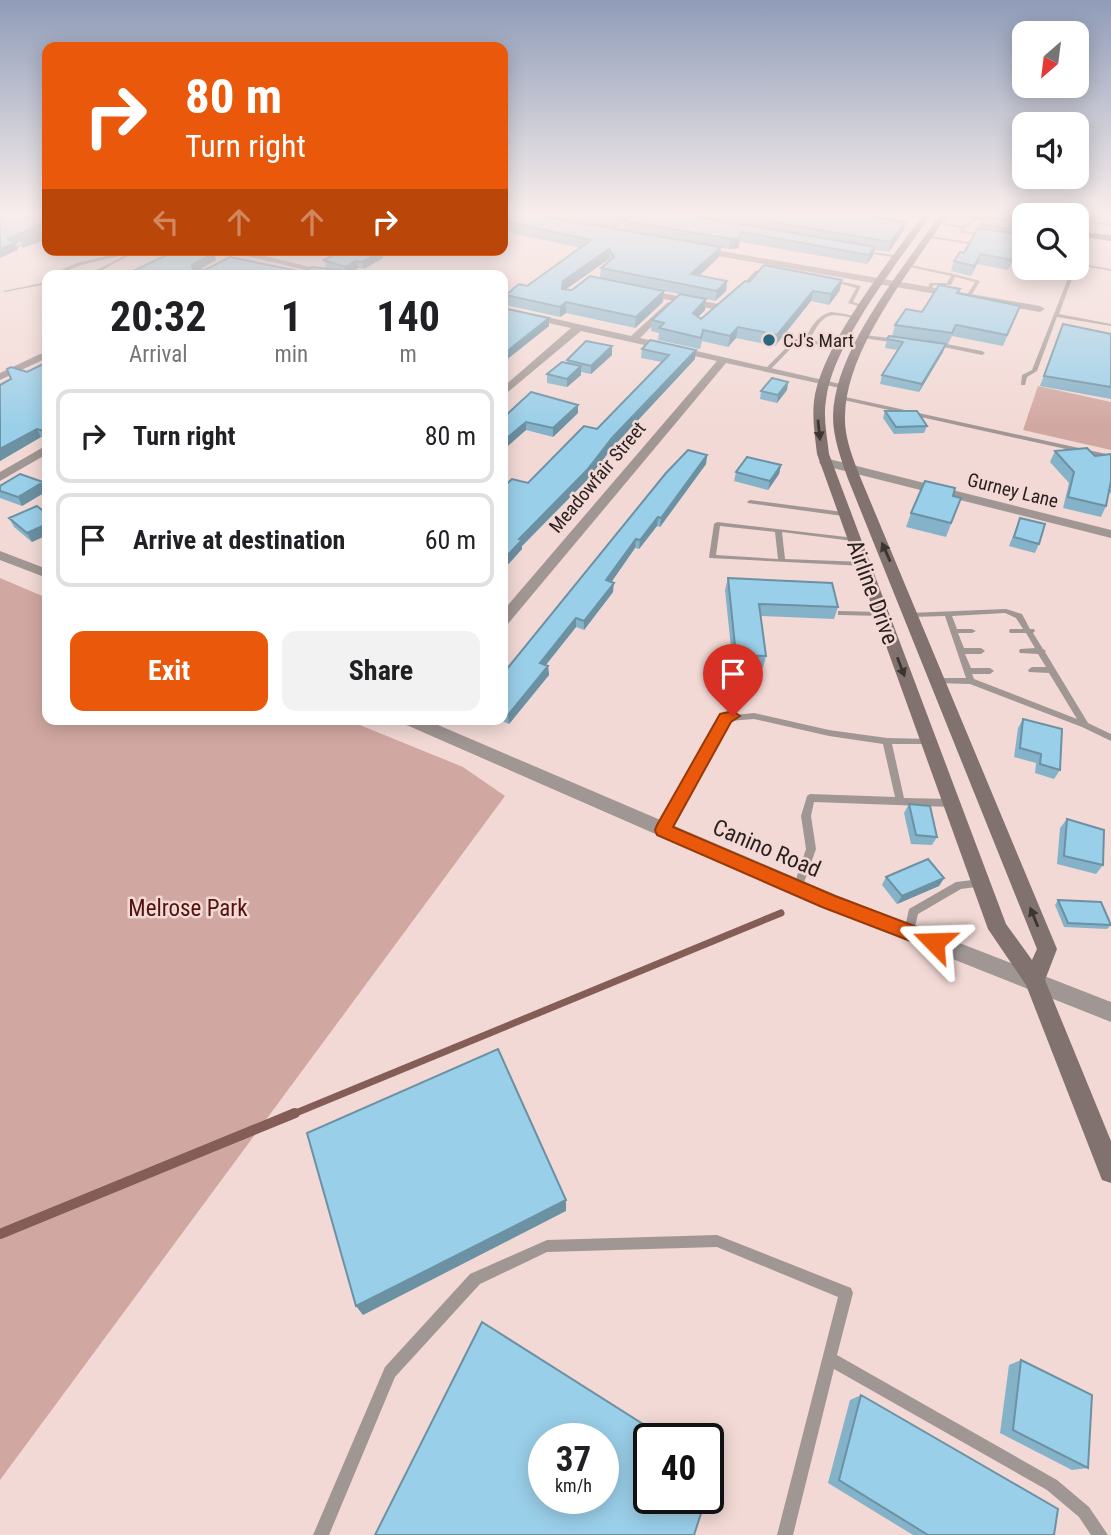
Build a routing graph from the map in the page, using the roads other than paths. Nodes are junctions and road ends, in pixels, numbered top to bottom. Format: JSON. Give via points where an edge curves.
{"nodes":[{"id":1,"x":42,"y":284,"type":"edge"},
{"id":2,"x":850,"y":284,"type":"edge"},
{"id":3,"x":880,"y":284,"type":"edge"},
{"id":4,"x":900,"y":284,"type":"joint"},
{"id":5,"x":949,"y":284,"type":"edge"},
{"id":6,"x":976,"y":284,"type":"edge"},
{"id":7,"x":1068,"y":284,"type":"edge"},
{"id":8,"x":625,"y":289,"type":"edge"},
{"id":9,"x":930,"y":289,"type":"junction"},
{"id":10,"x":5,"y":291,"type":"dead end"},
{"id":11,"x":969,"y":295,"type":"junction"},
{"id":12,"x":675,"y":299,"type":"junction"},
{"id":13,"x":727,"y":299,"type":"edge"},
{"id":14,"x":718,"y":307,"type":"junction"},
{"id":15,"x":1040,"y":309,"type":"joint"},
{"id":16,"x":508,"y":311,"type":"edge"},
{"id":17,"x":859,"y":312,"type":"junction"},
{"id":18,"x":1055,"y":313,"type":"junction"},
{"id":19,"x":709,"y":316,"type":"edge"},
{"id":20,"x":1111,"y":325,"type":"edge"},
{"id":21,"x":579,"y":327,"type":"junction"},
{"id":22,"x":865,"y":337,"type":"junction"},
{"id":23,"x":633,"y":339,"type":"junction"},
{"id":24,"x":808,"y":340,"type":"junction"},
{"id":25,"x":902,"y":342,"type":"edge"},
{"id":26,"x":926,"y":344,"type":"edge"},
{"id":27,"x":836,"y":347,"type":"junction"},
{"id":28,"x":982,"y":353,"type":"dead end"},
{"id":29,"x":42,"y":356,"type":"edge"},
{"id":30,"x":724,"y":359,"type":"junction"},
{"id":31,"x":768,"y":369,"type":"junction"},
{"id":32,"x":0,"y":377,"type":"edge"},
{"id":33,"x":822,"y":381,"type":"junction"},
{"id":34,"x":1023,"y":384,"type":"dead end"},
{"id":35,"x":508,"y":389,"type":"edge"},
{"id":36,"x":843,"y":392,"type":"junction"},
{"id":37,"x":42,"y":452,"type":"edge"},
{"id":38,"x":1111,"y":457,"type":"edge"},
{"id":39,"x":825,"y":462,"type":"junction"},
{"id":40,"x":851,"y":469,"type":"junction"},
{"id":41,"x":0,"y":477,"type":"edge"},
{"id":42,"x":750,"y":502,"type":"dead end"},
{"id":43,"x":843,"y":514,"type":"junction"},
{"id":44,"x":778,"y":530,"type":"junction"},
{"id":45,"x":1111,"y":534,"type":"edge"},
{"id":46,"x":853,"y":539,"type":"junction"},
{"id":47,"x":0,"y":555,"type":"edge"},
{"id":48,"x":782,"y":561,"type":"junction"},
{"id":49,"x":864,"y":564,"type":"junction"},
{"id":50,"x":42,"y":572,"type":"edge"},
{"id":51,"x":842,"y":614,"type":"dead end"},
{"id":52,"x":881,"y":614,"type":"junction"},
{"id":53,"x":948,"y":614,"type":"junction"},
{"id":54,"x":508,"y":615,"type":"edge"},
{"id":55,"x":912,"y":615,"type":"junction"},
{"id":56,"x":954,"y":631,"type":"junction"},
{"id":57,"x":972,"y":631,"type":"dead end"},
{"id":58,"x":1013,"y":631,"type":"dead end"},
{"id":59,"x":1031,"y":631,"type":"junction"},
{"id":60,"x":961,"y":651,"type":"junction"},
{"id":61,"x":981,"y":651,"type":"dead end"},
{"id":62,"x":1023,"y":651,"type":"dead end"},
{"id":63,"x":1042,"y":651,"type":"junction"},
{"id":64,"x":1032,"y":670,"type":"dead end"},
{"id":65,"x":1053,"y":670,"type":"junction"},
{"id":66,"x":968,"y":671,"type":"junction"},
{"id":67,"x":990,"y":671,"type":"dead end"},
{"id":68,"x":939,"y":681,"type":"junction"},
{"id":69,"x":971,"y":681,"type":"junction"},
{"id":70,"x":424,"y":725,"type":"edge"},
{"id":71,"x":1085,"y":725,"type":"junction"},
{"id":72,"x":1111,"y":738,"type":"edge"},
{"id":73,"x":887,"y":741,"type":"junction"},
{"id":74,"x":929,"y":741,"type":"junction"},
{"id":75,"x":900,"y":801,"type":"junction"},
{"id":76,"x":951,"y":803,"type":"junction"},
{"id":77,"x":663,"y":830,"type":"junction"},
{"id":78,"x":981,"y":883,"type":"junction"},
{"id":79,"x":798,"y":888,"type":"junction"},
{"id":80,"x":909,"y":932,"type":"junction"},
{"id":81,"x":1034,"y":980,"type":"junction"},
{"id":82,"x":1111,"y":1012,"type":"edge"},
{"id":83,"x":1111,"y":1171,"type":"edge"},
{"id":84,"x":830,"y":1359,"type":"junction"},
{"id":85,"x":321,"y":1535,"type":"edge"},
{"id":86,"x":785,"y":1535,"type":"edge"},
{"id":87,"x":1100,"y":1535,"type":"edge"}],
"edges":[{"from":1,"to":10,"type":"lane"},
{"from":2,"to":17,"type":"lane","via":[[859,288],[850,303]]},
{"from":3,"to":17,"type":"main road","name":"Airline Drive"},
{"from":4,"to":9,"type":"street"},
{"from":4,"to":22,"type":"main road","name":"Airline Drive"},
{"from":5,"to":9,"type":"lane","via":[[932,284]]},
{"from":6,"to":11,"type":"lane"},
{"from":7,"to":18,"type":"lane"},
{"from":8,"to":12,"type":"street"},
{"from":9,"to":11,"type":"street"},
{"from":11,"to":15,"type":"street"},
{"from":12,"to":14,"type":"street"},
{"from":12,"to":23,"type":"street"},
{"from":13,"to":14,"type":"street"},
{"from":14,"to":19,"type":"street"},
{"from":15,"to":18,"type":"lane"},
{"from":16,"to":21,"type":"street"},
{"from":17,"to":24,"type":"lane","via":[[821,315]]},
{"from":17,"to":27,"type":"main road","name":"Airline Drive"},
{"from":18,"to":20,"type":"lane"},
{"from":18,"to":34,"type":"lane","via":[[1034,371],[1024,376]]},
{"from":21,"to":23,"type":"street"},
{"from":21,"to":35,"type":"street"},
{"from":22,"to":25,"type":"lane"},
{"from":22,"to":36,"type":"main road","name":"Airline Drive","via":[[846,372]]},
{"from":23,"to":30,"type":"street"},
{"from":24,"to":27,"type":"lane"},
{"from":24,"to":31,"type":"lane","via":[[797,340]]},
{"from":26,"to":28,"type":"lane"},
{"from":27,"to":33,"type":"main road","name":"Airline Drive"},
{"from":29,"to":32,"type":"street"},
{"from":30,"to":31,"type":"street"},
{"from":30,"to":54,"type":"street","name":"Meadowfair Street"},
{"from":31,"to":33,"type":"street"},
{"from":33,"to":36,"type":"street"},
{"from":33,"to":39,"type":"main road","name":"Airline Drive","one_way":true,"via":[[818,429]]},
{"from":36,"to":38,"type":"lane"},
{"from":36,"to":40,"type":"main road","name":"Airline Drive","via":[[840,428]]},
{"from":37,"to":41,"type":"street"},
{"from":39,"to":40,"type":"street","name":"Gurney Lane"},
{"from":39,"to":43,"type":"main road","name":"Airline Drive"},
{"from":40,"to":45,"type":"street","name":"Gurney Lane"},
{"from":55,"to":40,"type":"main road","name":"Airline Drive","one_way":true},
{"from":42,"to":43,"type":"lane"},
{"from":43,"to":46,"type":"main road","name":"Airline Drive"},
{"from":44,"to":46,"type":"lane"},
{"from":44,"to":48,"type":"lane"},
{"from":44,"to":48,"type":"lane","via":[[716,524],[712,557]]},
{"from":46,"to":49,"type":"main road","name":"Airline Drive"},
{"from":47,"to":50,"type":"street"},
{"from":48,"to":49,"type":"lane"},
{"from":49,"to":52,"type":"main road","name":"Airline Drive"},
{"from":51,"to":52,"type":"lane"},
{"from":52,"to":55,"type":"main road"},
{"from":52,"to":74,"type":"main road","name":"Airline Drive","one_way":true},
{"from":53,"to":55,"type":"lane"},
{"from":53,"to":56,"type":"lane"},
{"from":53,"to":59,"type":"lane","via":[[1006,611],[1019,616]]},
{"from":55,"to":68,"type":"main road","name":"Airline Drive"},
{"from":56,"to":57,"type":"lane"},
{"from":56,"to":60,"type":"lane"},
{"from":58,"to":59,"type":"lane"},
{"from":59,"to":63,"type":"lane"},
{"from":60,"to":61,"type":"lane"},
{"from":60,"to":66,"type":"lane"},
{"from":62,"to":63,"type":"lane"},
{"from":63,"to":65,"type":"lane"},
{"from":64,"to":65,"type":"lane"},
{"from":65,"to":71,"type":"lane"},
{"from":66,"to":67,"type":"lane"},
{"from":66,"to":69,"type":"lane"},
{"from":68,"to":69,"type":"lane"},
{"from":81,"to":68,"type":"main road","name":"Airline Drive","one_way":true,"via":[[1047,949]]},
{"from":69,"to":71,"type":"lane"},
{"from":70,"to":77,"type":"street","name":"Canino Road"},
{"from":71,"to":72,"type":"lane"},
{"from":73,"to":74,"type":"lane"},
{"from":73,"to":75,"type":"lane"},
{"from":73,"to":77,"type":"lane","via":[[754,716],[726,718]]},
{"from":74,"to":76,"type":"main road","name":"Airline Drive"},
{"from":75,"to":76,"type":"lane"},
{"from":75,"to":79,"type":"lane","via":[[810,798],[806,816],[811,849]]},
{"from":76,"to":78,"type":"main road","name":"Airline Drive"},
{"from":77,"to":79,"type":"street","name":"Canino Road"},
{"from":78,"to":80,"type":"lane","via":[[959,885],[913,912]]},
{"from":78,"to":81,"type":"main road","name":"Airline Drive","via":[[998,929]]},
{"from":79,"to":80,"type":"street","name":"Canino Road"},
{"from":80,"to":81,"type":"street","name":"Canino Road"},
{"from":81,"to":82,"type":"street","name":"Canino Road"},
{"from":81,"to":83,"type":"main road","name":"Airline Drive"},
{"from":84,"to":85,"type":"lane","via":[[846,1293],[717,1241],[547,1246],[475,1279],[390,1372]]},
{"from":84,"to":86,"type":"lane"},
{"from":84,"to":87,"type":"lane","via":[[1052,1485],[1084,1512]]}]}
